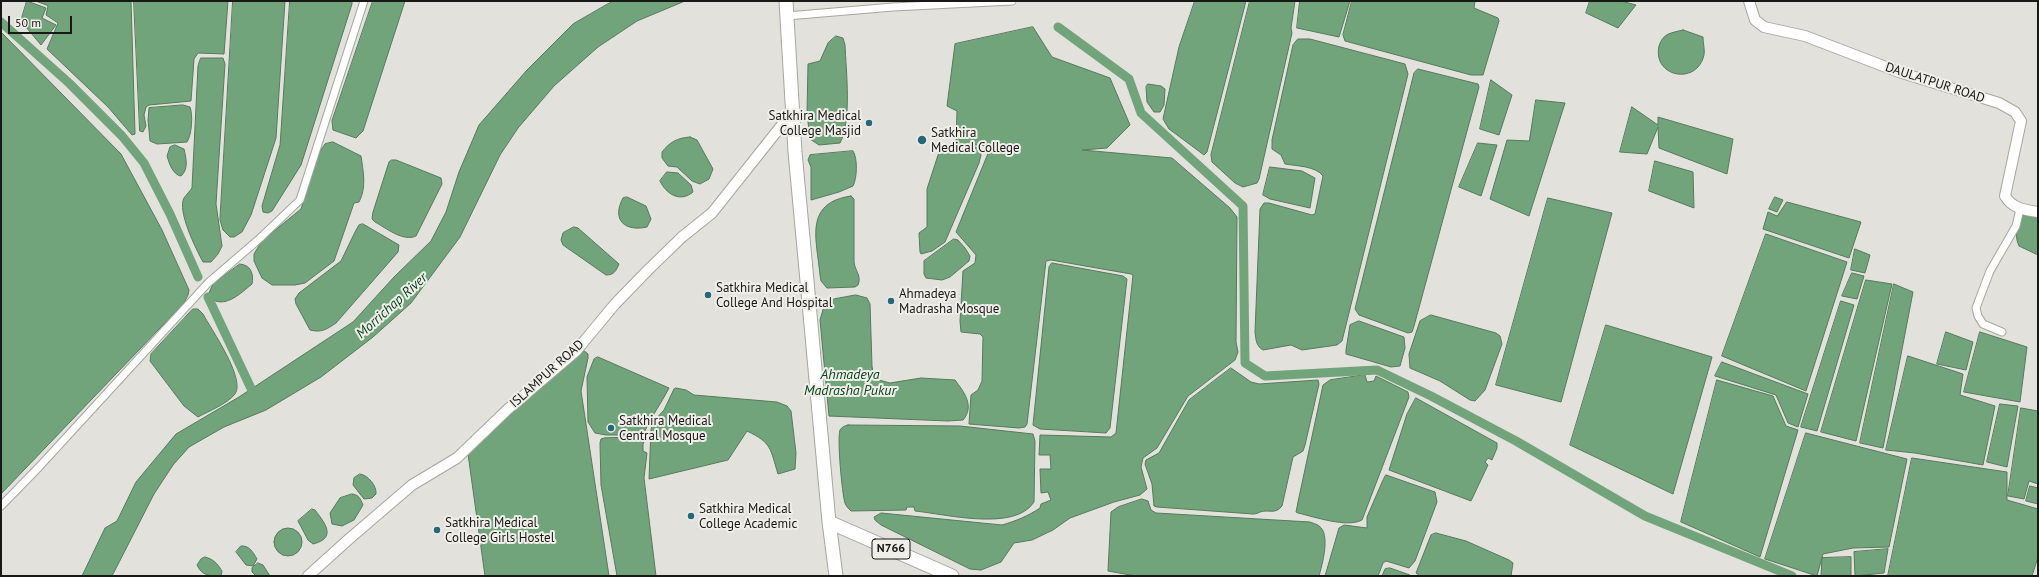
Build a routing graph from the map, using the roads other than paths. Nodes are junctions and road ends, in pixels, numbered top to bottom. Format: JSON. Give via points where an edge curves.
{"nodes":[{"id":1,"x":364,"y":1,"type":"edge"},
{"id":2,"x":1012,"y":1,"type":"edge"},
{"id":3,"x":1749,"y":1,"type":"edge"},
{"id":4,"x":786,"y":7,"type":"edge"},
{"id":5,"x":792,"y":111,"type":"junction"},
{"id":6,"x":2020,"y":209,"type":"junction"},
{"id":7,"x":2038,"y":212,"type":"edge"},
{"id":8,"x":2002,"y":332,"type":"dead end"},
{"id":9,"x":1,"y":506,"type":"edge"},
{"id":10,"x":829,"y":522,"type":"junction"},
{"id":11,"x":308,"y":576,"type":"edge"},
{"id":12,"x":836,"y":576,"type":"edge"},
{"id":13,"x":952,"y":576,"type":"edge"}],
"edges":[{"from":1,"to":9,"type":"street","via":[[300,200],[208,283]]},
{"from":2,"to":4,"type":"street","via":[[893,7]]},
{"from":3,"to":6,"type":"street","name":"DAULATPUR ROAD","via":[[1755,20],[1764,28],[1805,36],[1899,72],[1999,104],[2015,112],[2021,121],[2005,196],[2010,204]]},
{"from":4,"to":5,"type":"highway"},
{"from":5,"to":10,"type":"highway"},
{"from":5,"to":11,"type":"street","name":"ISLAMPUR ROAD","via":[[712,213],[682,237],[648,270],[615,304],[576,351],[508,409],[454,461],[412,485]]},
{"from":6,"to":7,"type":"street"},
{"from":6,"to":8,"type":"street","via":[[2016,226],[1990,271],[1976,308],[1983,324]]},
{"from":10,"to":12,"type":"highway"},
{"from":10,"to":13,"type":"highway","number":"N766"}]}
